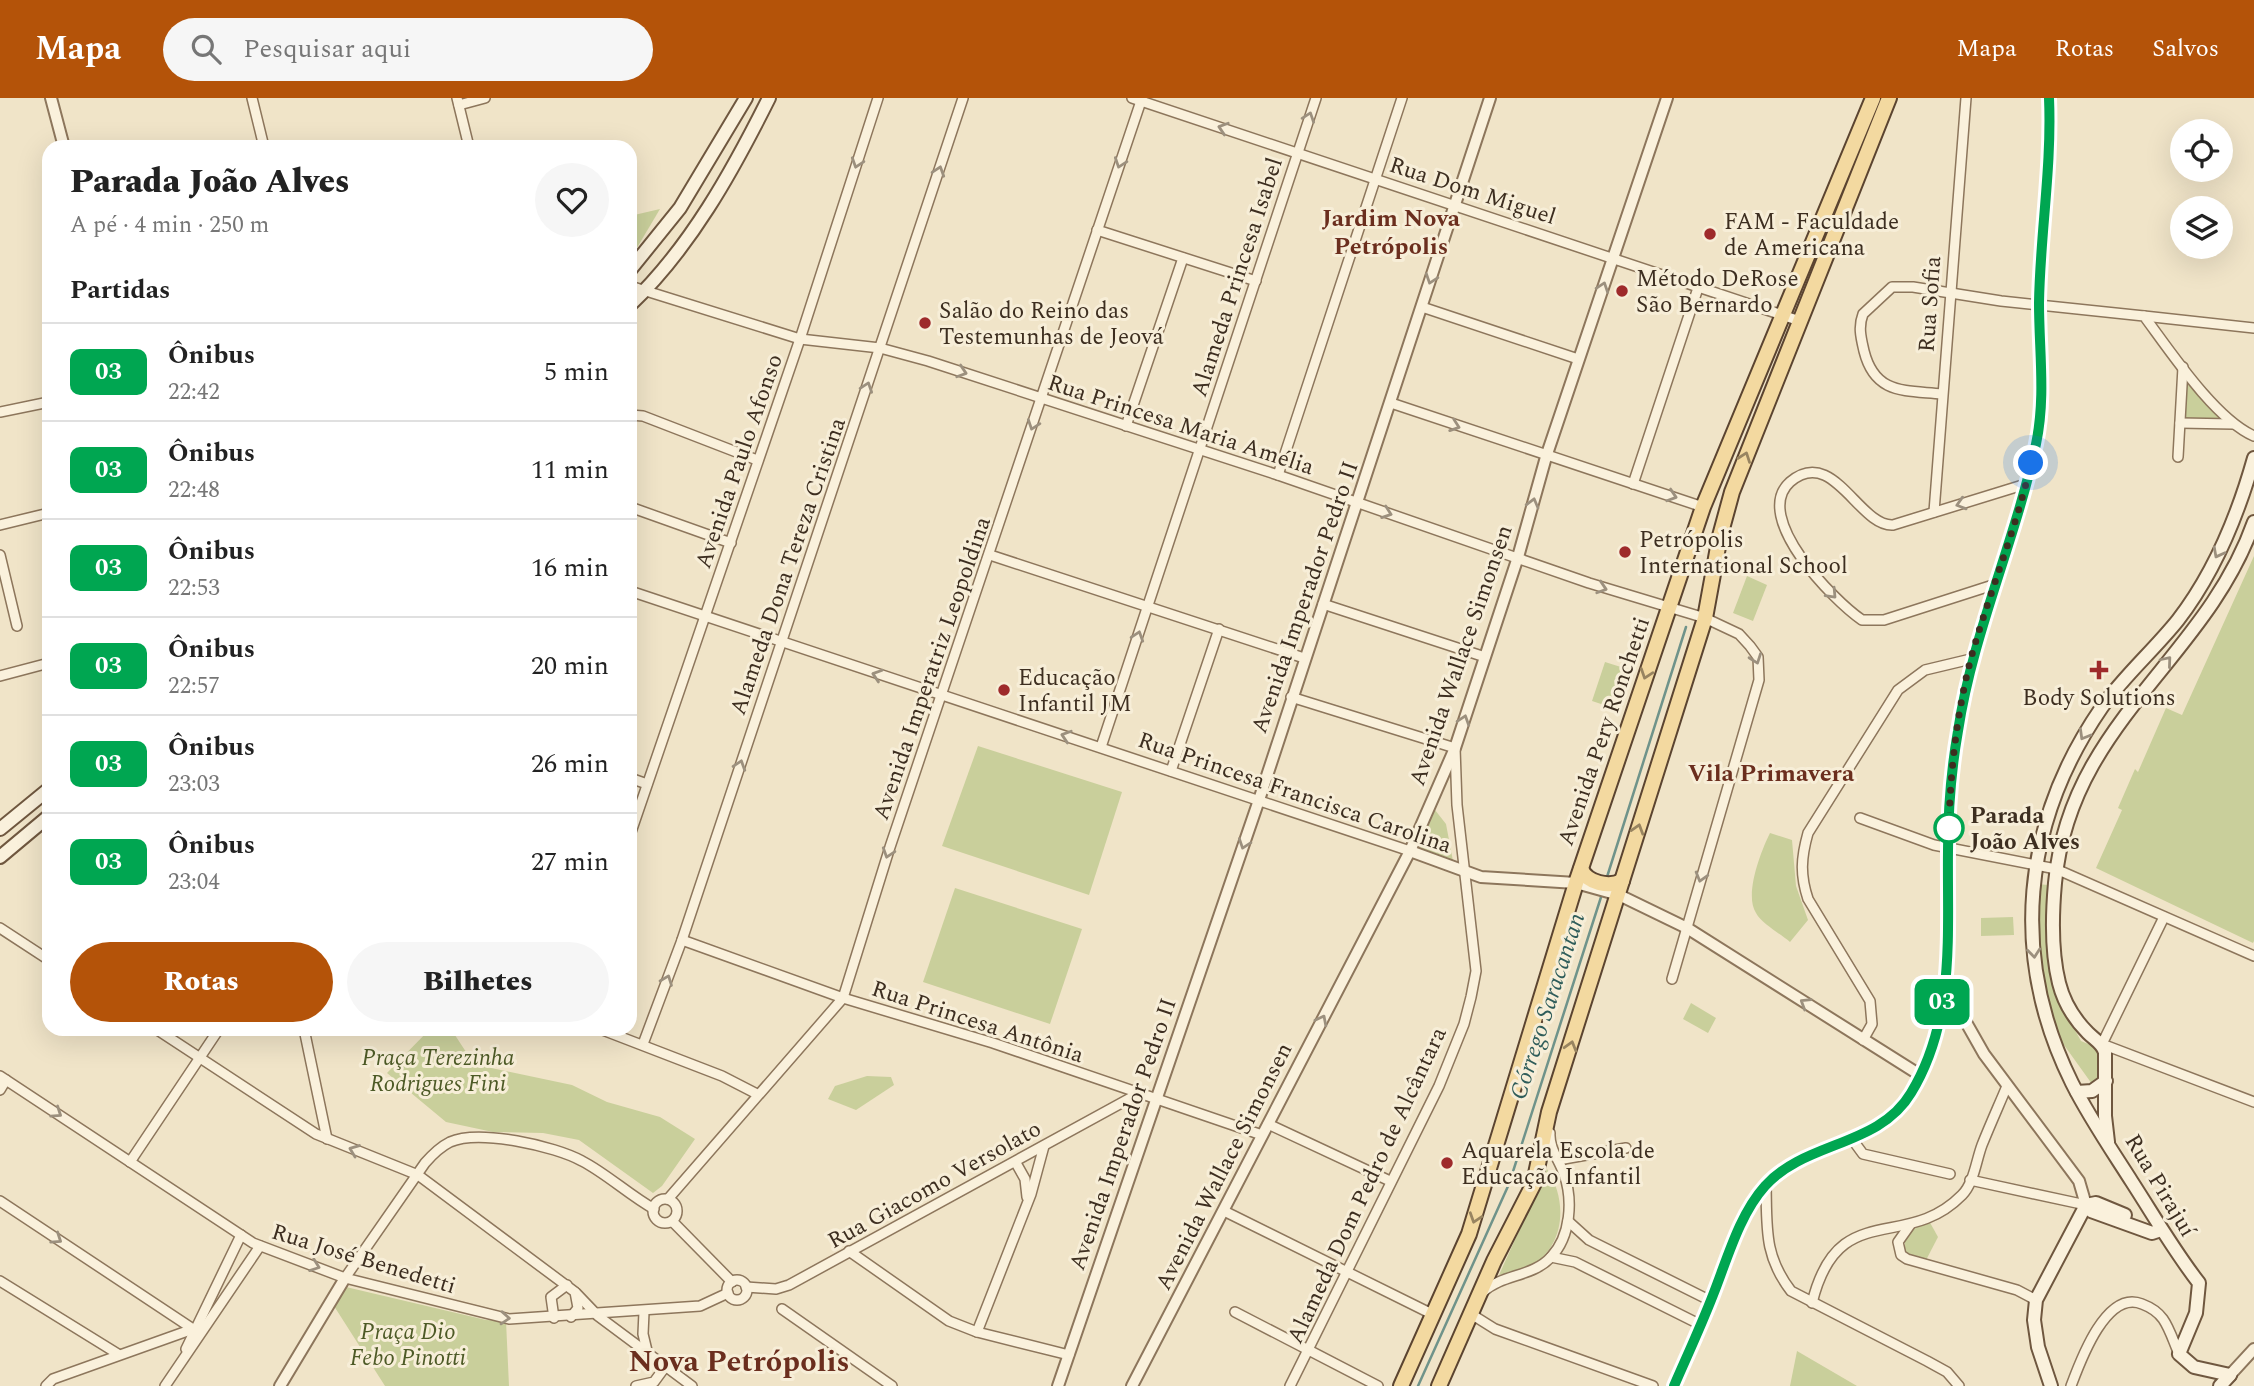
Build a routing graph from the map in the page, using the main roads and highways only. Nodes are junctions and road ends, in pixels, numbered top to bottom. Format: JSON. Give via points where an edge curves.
{"nodes":[{"id":1,"x":746,"y":98,"type":"edge"},
{"id":2,"x":769,"y":98,"type":"edge"},
{"id":3,"x":1873,"y":98,"type":"edge"},
{"id":4,"x":1889,"y":98,"type":"edge"},
{"id":5,"x":637,"y":261,"type":"edge"},
{"id":6,"x":637,"y":298,"type":"edge"},
{"id":7,"x":2253,"y":466,"type":"edge"},
{"id":8,"x":2254,"y":482,"type":"edge"},
{"id":9,"x":2254,"y":522,"type":"edge"},
{"id":10,"x":2243,"y":550,"type":"junction"},
{"id":11,"x":42,"y":795,"type":"edge"},
{"id":12,"x":42,"y":822,"type":"edge"},
{"id":13,"x":0,"y":829,"type":"edge"},
{"id":14,"x":0,"y":857,"type":"edge"},
{"id":15,"x":1583,"y":879,"type":"junction"},
{"id":16,"x":1615,"y":888,"type":"junction"},
{"id":17,"x":2106,"y":1081,"type":"junction"},
{"id":18,"x":2077,"y":1092,"type":"junction"},
{"id":19,"x":2109,"y":1146,"type":"junction"},
{"id":20,"x":2086,"y":1205,"type":"junction"},
{"id":21,"x":2148,"y":1207,"type":"junction"},
{"id":22,"x":2161,"y":1230,"type":"junction"},
{"id":23,"x":1401,"y":1386,"type":"edge"},
{"id":24,"x":1439,"y":1386,"type":"edge"},
{"id":25,"x":2051,"y":1386,"type":"edge"},
{"id":26,"x":2220,"y":1386,"type":"edge"}],
"edges":[{"from":1,"to":5,"type":"main road","via":[[680,208]]},
{"from":2,"to":6,"type":"main road","via":[[706,211]]},
{"from":3,"to":15,"type":"main road","name":"Avenida Pery Ronchetti","one_way":true,"via":[[1703,507]]},
{"from":16,"to":4,"type":"main road","one_way":true,"via":[[1705,618],[1732,492]]},
{"from":7,"to":18,"type":"main road","one_way":true,"via":[[2233,521],[2193,599],[2104,705],[2049,806],[2037,864],[2033,950],[2053,1037]]},
{"from":8,"to":10,"type":"main road","via":[[2235,535]]},
{"from":9,"to":10,"type":"main road"},
{"from":17,"to":10,"type":"main road","name":"Rua Pirajuí","one_way":true,"via":[[2102,1044],[2073,1016],[2060,985],[2053,929],[2056,869],[2065,824],[2091,764],[2122,716],[2209,608]]},
{"from":11,"to":13,"type":"main road"},
{"from":12,"to":14,"type":"main road"},
{"from":15,"to":16,"type":"main road"},
{"from":15,"to":23,"type":"main road","name":"Avenida Pery Ronchetti","one_way":true,"via":[[1469,1234]]},
{"from":24,"to":16,"type":"main road","one_way":true,"via":[[1534,1183],[1549,1112]]},
{"from":17,"to":18,"type":"main road","via":[[2092,1091]]},
{"from":17,"to":19,"type":"main road","name":"Rua Pirajuí"},
{"from":18,"to":19,"type":"main road"},
{"from":19,"to":21,"type":"main road","name":"Rua Pirajuí"},
{"from":20,"to":21,"type":"main road","via":[[2096,1203],[2143,1221],[2149,1217]]},
{"from":20,"to":22,"type":"main road","via":[[2091,1211],[2148,1232]]},
{"from":20,"to":25,"type":"main road","via":[[2036,1300],[2038,1348]]},
{"from":21,"to":22,"type":"main road","name":"Rua Pirajuí"},
{"from":22,"to":26,"type":"main road","name":"Rua Pirajuí","via":[[2199,1283],[2196,1313],[2179,1354],[2194,1367],[2230,1375]]}]}
